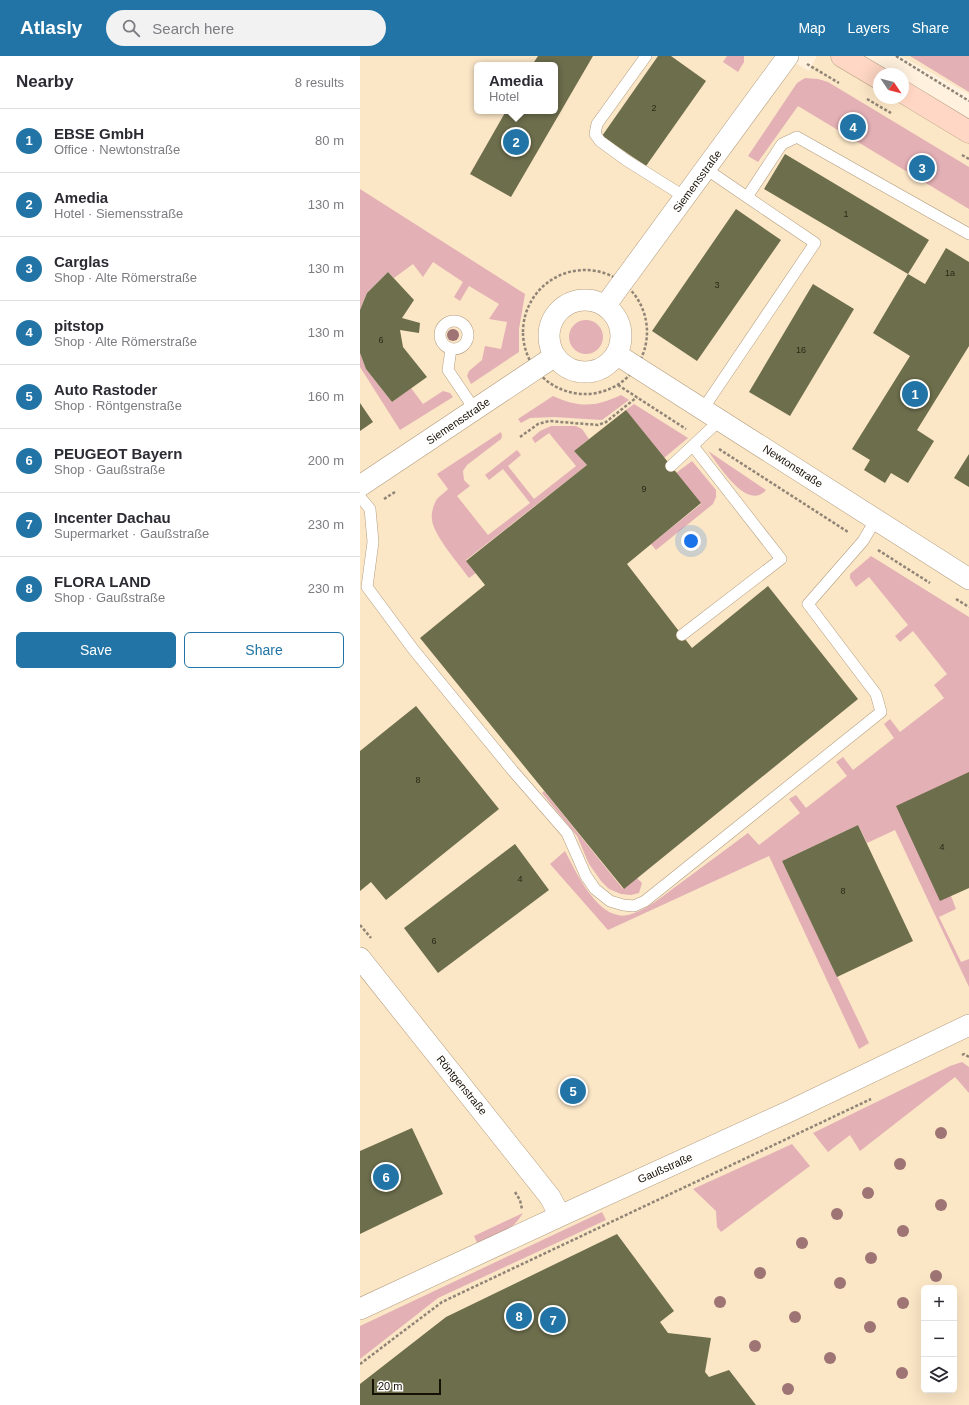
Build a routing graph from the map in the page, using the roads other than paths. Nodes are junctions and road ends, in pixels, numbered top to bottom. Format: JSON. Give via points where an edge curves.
{"nodes":[{"id":1,"x":646,"y":56,"type":"edge"},
{"id":2,"x":842,"y":56,"type":"edge"},
{"id":3,"x":797,"y":60,"type":"edge"},
{"id":4,"x":873,"y":74,"type":"edge"},
{"id":5,"x":909,"y":96,"type":"edge"},
{"id":6,"x":969,"y":132,"type":"edge"},
{"id":7,"x":706,"y":169,"type":"junction"},
{"id":8,"x":685,"y":197,"type":"junction"},
{"id":9,"x":747,"y":197,"type":"junction"},
{"id":10,"x":969,"y":234,"type":"edge"},
{"id":11,"x":605,"y":306,"type":"junction"},
{"id":12,"x":451,"y":349,"type":"dead end"},
{"id":13,"x":616,"y":354,"type":"junction"},
{"id":14,"x":555,"y":356,"type":"junction"},
{"id":15,"x":475,"y":410,"type":"junction"},
{"id":16,"x":712,"y":414,"type":"junction"},
{"id":17,"x":693,"y":446,"type":"junction"},
{"id":18,"x":671,"y":466,"type":"dead end"},
{"id":19,"x":360,"y":486,"type":"edge"},
{"id":20,"x":360,"y":497,"type":"edge"},
{"id":21,"x":876,"y":519,"type":"junction"},
{"id":22,"x":969,"y":579,"type":"edge"},
{"id":23,"x":682,"y":636,"type":"dead end"},
{"id":24,"x":360,"y":958,"type":"edge"},
{"id":25,"x":969,"y":1025,"type":"edge"},
{"id":26,"x":560,"y":1216,"type":"junction"},
{"id":27,"x":360,"y":1308,"type":"edge"}],
"edges":[{"from":1,"to":8,"type":"lane","via":[[597,124],[595,134],[600,141],[626,160]]},
{"from":2,"to":4,"type":"main road"},
{"from":3,"to":7,"type":"street","name":"Siemensstraße"},
{"from":5,"to":6,"type":"main road"},
{"from":7,"to":8,"type":"street","name":"Siemensstraße"},
{"from":7,"to":9,"type":"lane"},
{"from":8,"to":11,"type":"street","name":"Siemensstraße"},
{"from":9,"to":10,"type":"lane","via":[[782,144],[797,137]]},
{"from":9,"to":16,"type":"lane","via":[[815,243]]},
{"from":11,"to":13,"type":"street","via":[[619,322],[620,344]]},
{"from":11,"to":14,"type":"street","via":[[585,299],[574,301],[556,313],[549,335],[550,346]]},
{"from":12,"to":15,"type":"lane","via":[[448,370]]},
{"from":13,"to":14,"type":"street","via":[[598,369],[586,372],[564,365]]},
{"from":13,"to":16,"type":"street","name":"Newtonstraße"},
{"from":14,"to":15,"type":"street","name":"Siemensstraße"},
{"from":15,"to":19,"type":"street","name":"Siemensstraße"},
{"from":16,"to":17,"type":"lane","via":[[701,438]]},
{"from":16,"to":21,"type":"street","name":"Newtonstraße"},
{"from":17,"to":18,"type":"lane"},
{"from":17,"to":23,"type":"lane","via":[[781,560]]},
{"from":20,"to":21,"type":"lane","via":[[370,509],[373,542],[367,586],[413,649],[567,833],[586,876],[595,889],[610,902],[634,906],[645,901],[881,712],[876,694],[808,604],[864,541]]},
{"from":21,"to":22,"type":"street","name":"Newtonstraße"},
{"from":24,"to":26,"type":"street","name":"Röntgenstraße","via":[[550,1196]]},
{"from":25,"to":26,"type":"street","name":"Gaußstraße","via":[[790,1111]]},
{"from":26,"to":27,"type":"street","name":"Gaußstraße"}]}
